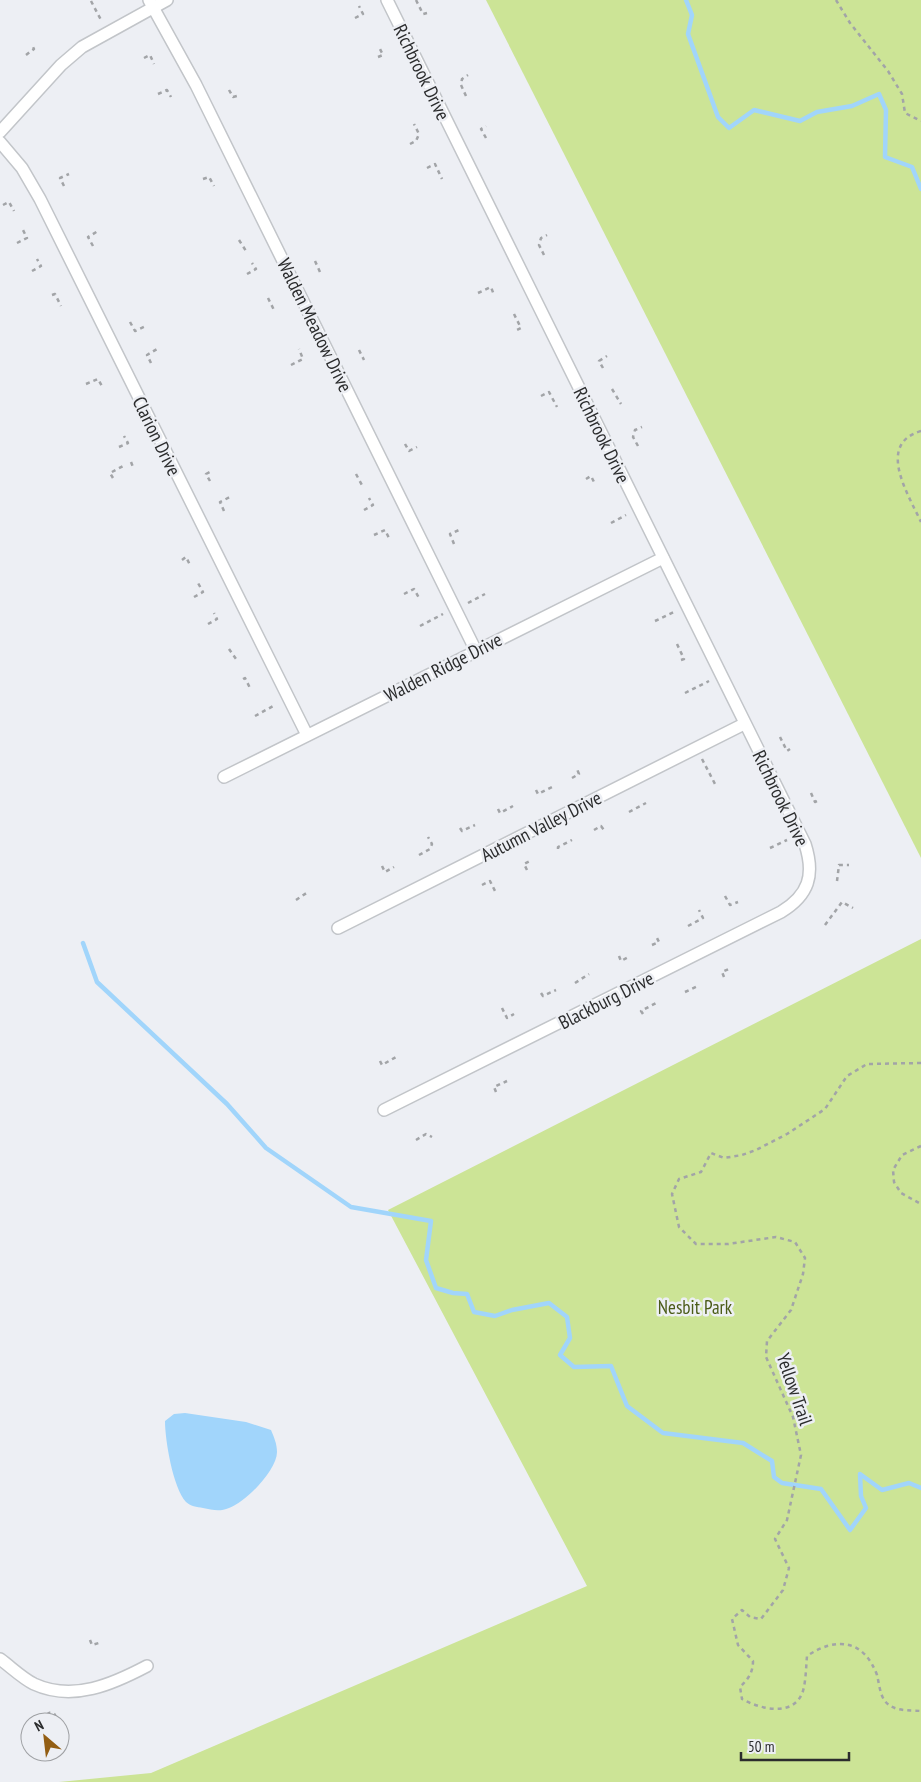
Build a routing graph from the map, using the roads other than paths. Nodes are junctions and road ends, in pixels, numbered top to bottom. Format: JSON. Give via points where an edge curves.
{"nodes":[{"id":1,"x":167,"y":0,"type":"edge"},
{"id":2,"x":387,"y":0,"type":"edge"},
{"id":3,"x":152,"y":4,"type":"edge"},
{"id":4,"x":0,"y":132,"type":"edge"},
{"id":5,"x":0,"y":142,"type":"edge"},
{"id":6,"x":662,"y":558,"type":"junction"},
{"id":7,"x":476,"y":651,"type":"junction"},
{"id":8,"x":744,"y":724,"type":"junction"},
{"id":9,"x":307,"y":735,"type":"junction"},
{"id":10,"x":224,"y":777,"type":"dead end"},
{"id":11,"x":810,"y":872,"type":"joint"},
{"id":12,"x":338,"y":928,"type":"dead end"},
{"id":13,"x":384,"y":1110,"type":"dead end"},
{"id":14,"x":0,"y":1659,"type":"edge"},
{"id":15,"x":147,"y":1666,"type":"dead end"}],
"edges":[{"from":1,"to":3,"type":"street"},
{"from":2,"to":6,"type":"street","name":"Richbrook Drive"},
{"from":3,"to":4,"type":"street","via":[[82,47],[61,65]]},
{"from":3,"to":7,"type":"street","name":"Walden Meadow Drive","via":[[196,85]]},
{"from":5,"to":9,"type":"street","name":"Clarion Drive","via":[[32,184]]},
{"from":6,"to":7,"type":"street","name":"Walden Ridge Drive"},
{"from":6,"to":8,"type":"street","name":"Richbrook Drive"},
{"from":7,"to":9,"type":"street","name":"Walden Ridge Drive"},
{"from":8,"to":11,"type":"street","name":"Richbrook Drive","via":[[805,844]]},
{"from":8,"to":12,"type":"street","name":"Autumn Valley Drive"},
{"from":9,"to":10,"type":"street","name":"Walden Ridge Drive"},
{"from":11,"to":13,"type":"street","name":"Blackburg Drive","via":[[800,898],[781,912]]},
{"from":14,"to":15,"type":"street","via":[[33,1683],[61,1690],[99,1688]]}]}
